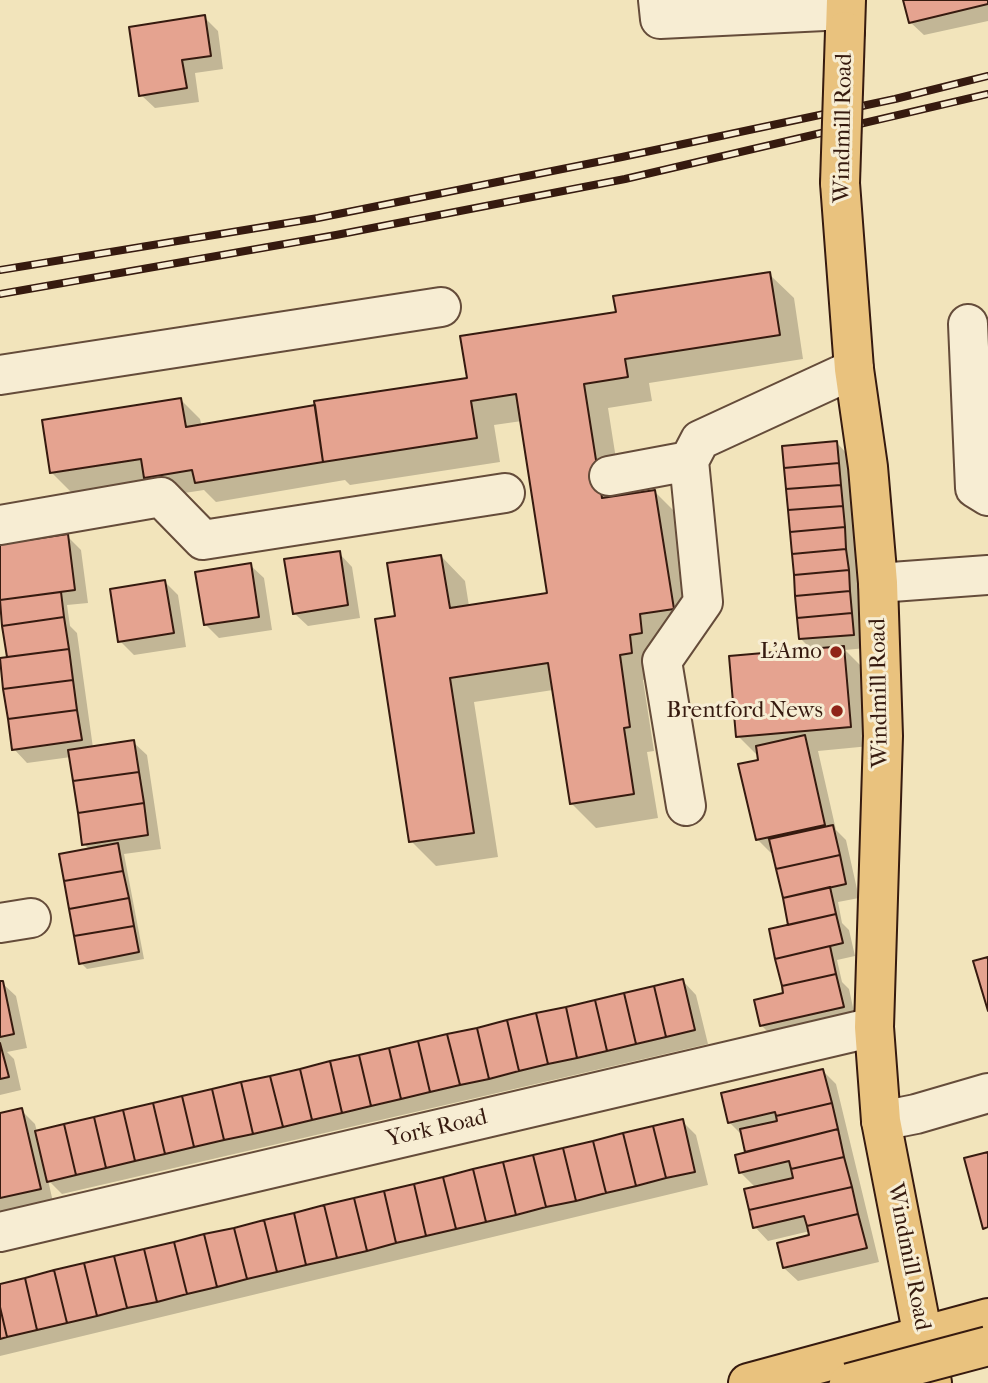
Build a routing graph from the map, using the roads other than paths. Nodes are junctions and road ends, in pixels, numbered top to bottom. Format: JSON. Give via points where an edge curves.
{"nodes":[{"id":1,"x":658,"y":0,"type":"edge"},
{"id":2,"x":845,"y":14,"type":"edge"},
{"id":3,"x":441,"y":307,"type":"dead end"},
{"id":4,"x":968,"y":324,"type":"dead end"},
{"id":5,"x":854,"y":369,"type":"junction"},
{"id":6,"x":0,"y":375,"type":"edge"},
{"id":7,"x":689,"y":461,"type":"junction"},
{"id":8,"x":609,"y":476,"type":"dead end"},
{"id":9,"x":505,"y":493,"type":"dead end"},
{"id":10,"x":988,"y":496,"type":"edge"},
{"id":11,"x":0,"y":525,"type":"edge"},
{"id":12,"x":988,"y":575,"type":"edge"},
{"id":13,"x":878,"y":583,"type":"junction"},
{"id":14,"x":686,"y":806,"type":"dead end"},
{"id":15,"x":874,"y":1027,"type":"junction"},
{"id":16,"x":988,"y":1093,"type":"edge"},
{"id":17,"x":881,"y":1121,"type":"junction"},
{"id":18,"x":0,"y":1232,"type":"edge"},
{"id":19,"x":988,"y":1318,"type":"edge"},
{"id":20,"x":923,"y":1334,"type":"junction"},
{"id":21,"x":988,"y":1346,"type":"edge"},
{"id":22,"x":748,"y":1383,"type":"edge"},
{"id":23,"x":849,"y":1383,"type":"edge"},
{"id":24,"x":932,"y":1383,"type":"edge"}],
"edges":[{"from":1,"to":2,"type":"street","via":[[660,19]]},
{"from":2,"to":5,"type":"main road","name":"Windmill Road","bridge":true,"via":[[840,183]]},
{"from":3,"to":6,"type":"street"},
{"from":4,"to":10,"type":"street","via":[[975,488]]},
{"from":5,"to":7,"type":"street","via":[[701,440]]},
{"from":5,"to":13,"type":"main road","name":"Windmill Road"},
{"from":7,"to":8,"type":"street"},
{"from":7,"to":14,"type":"street","via":[[703,602],[662,661]]},
{"from":9,"to":11,"type":"street","via":[[203,540],[161,497]]},
{"from":12,"to":13,"type":"street"},
{"from":13,"to":15,"type":"main road","name":"Windmill Road","via":[[883,736]]},
{"from":15,"to":17,"type":"main road","name":"Windmill Road"},
{"from":15,"to":18,"type":"street","name":"York Road"},
{"from":16,"to":17,"type":"street"},
{"from":17,"to":20,"type":"main road","name":"Windmill Road"},
{"from":19,"to":20,"type":"main road"},
{"from":20,"to":22,"type":"main road"},
{"from":20,"to":24,"type":"main road","name":"Windmill Road"},
{"from":21,"to":23,"type":"main road","bridge":true}]}
